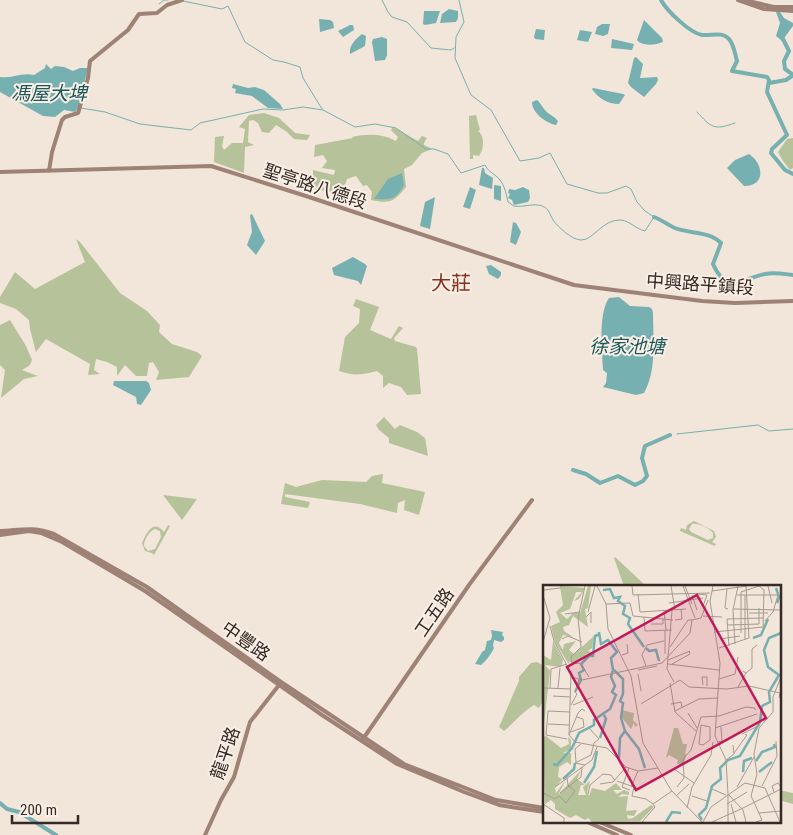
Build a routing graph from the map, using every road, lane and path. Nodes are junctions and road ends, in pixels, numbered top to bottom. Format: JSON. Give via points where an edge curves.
{"nodes":[{"id":1,"x":182,"y":0,"type":"edge"},
{"id":2,"x":738,"y":0,"type":"edge"},
{"id":3,"x":744,"y":0,"type":"edge"},
{"id":4,"x":793,"y":9,"type":"edge"},
{"id":5,"x":49,"y":171,"type":"junction"},
{"id":6,"x":0,"y":172,"type":"edge"},
{"id":7,"x":606,"y":290,"type":"joint"},
{"id":8,"x":793,"y":301,"type":"edge"},
{"id":9,"x":532,"y":500,"type":"dead end"},
{"id":10,"x":0,"y":533,"type":"edge"},
{"id":11,"x":279,"y":685,"type":"junction"},
{"id":12,"x":363,"y":740,"type":"junction"},
{"id":13,"x":472,"y":793,"type":"junction"},
{"id":14,"x":543,"y":808,"type":"edge"},
{"id":15,"x":543,"y":812,"type":"edge"},
{"id":16,"x":587,"y":822,"type":"edge"},
{"id":17,"x":599,"y":822,"type":"edge"},
{"id":18,"x":205,"y":835,"type":"edge"},
{"id":19,"x":617,"y":835,"type":"edge"},
{"id":20,"x":631,"y":835,"type":"edge"}],
"edges":[{"from":1,"to":5,"type":"street","via":[[157,13],[139,14],[128,30],[90,61],[80,110],[62,120]]},
{"from":2,"to":4,"type":"street","via":[[764,9]]},
{"from":3,"to":4,"type":"street"},
{"from":5,"to":6,"type":"street","name":"聖亭路八德段"},
{"from":5,"to":7,"type":"street","name":"聖亭路八德段","via":[[211,166],[554,279]]},
{"from":7,"to":8,"type":"street","name":"中興路平鎮段","via":[[735,303]]},
{"from":9,"to":12,"type":"street","name":"工五路","via":[[469,585]]},
{"from":10,"to":11,"type":"street","name":"中豐路","via":[[29,532],[53,537],[145,591]]},
{"from":10,"to":12,"type":"street","name":"中豐路","via":[[41,529],[147,587]]},
{"from":11,"to":12,"type":"street","name":"中豐路"},
{"from":11,"to":18,"type":"street","name":"龍平路","via":[[250,722],[234,777]]},
{"from":12,"to":13,"type":"street","name":"中豐路","via":[[397,764]]},
{"from":13,"to":14,"type":"street"},
{"from":13,"to":15,"type":"street","via":[[499,805]]},
{"from":16,"to":19,"type":"street"},
{"from":17,"to":20,"type":"street"}]}
